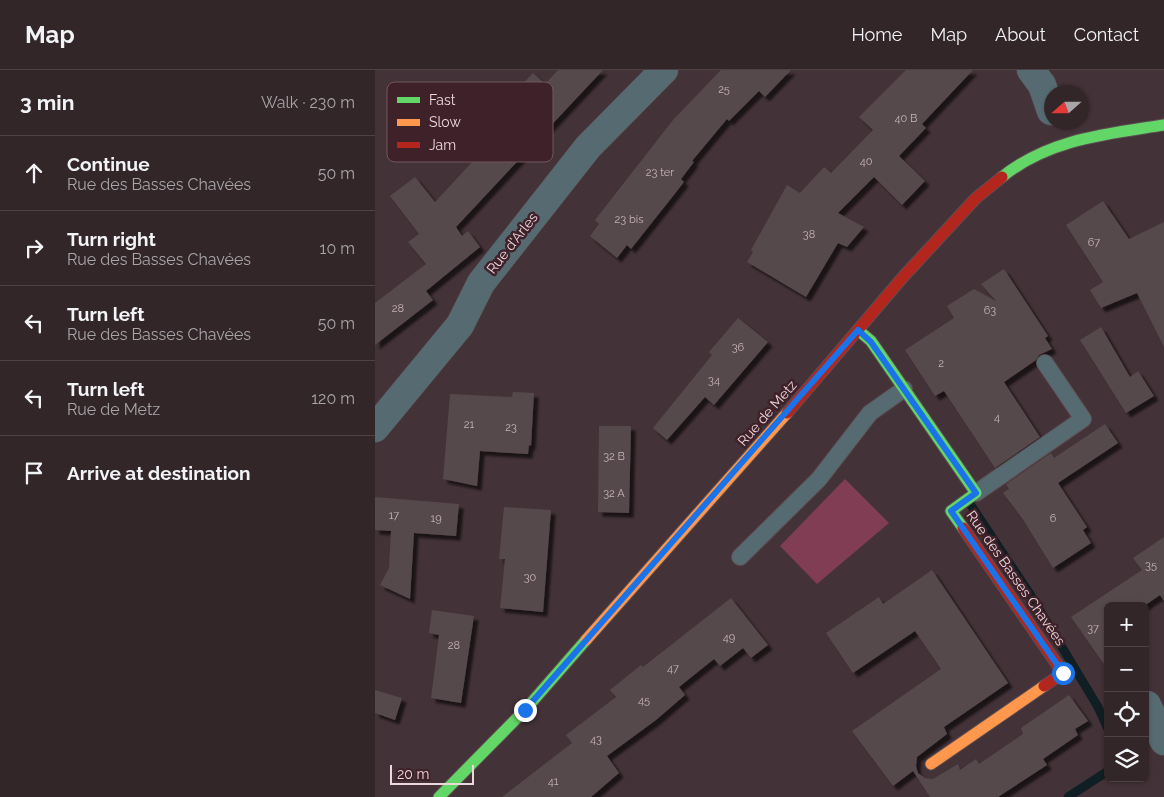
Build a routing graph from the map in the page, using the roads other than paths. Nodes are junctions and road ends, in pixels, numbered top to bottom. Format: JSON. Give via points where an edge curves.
{"nodes":[{"id":1,"x":664,"y":70,"type":"edge"},
{"id":2,"x":1164,"y":125,"type":"edge"},
{"id":3,"x":1059,"y":133,"type":"edge"},
{"id":4,"x":858,"y":330,"type":"junction"},
{"id":5,"x":1045,"y":363,"type":"dead end"},
{"id":6,"x":904,"y":388,"type":"junction"},
{"id":7,"x":375,"y":428,"type":"edge"},
{"id":8,"x":976,"y":493,"type":"junction"},
{"id":9,"x":740,"y":557,"type":"dead end"},
{"id":10,"x":1149,"y":709,"type":"edge"},
{"id":11,"x":1164,"y":741,"type":"edge"},
{"id":12,"x":931,"y":764,"type":"dead end"},
{"id":13,"x":439,"y":797,"type":"edge"}],
"edges":[{"from":1,"to":7,"type":"street","name":"Rue d'Arles","via":[[589,147],[481,283],[460,325]]},
{"from":2,"to":3,"type":"street","name":"Rue de Metz","via":[[1111,133]]},
{"from":3,"to":4,"type":"street","name":"Rue de Metz","via":[[976,198]]},
{"from":4,"to":6,"type":"street","name":"Rue des Basses Chavées","via":[[871,342]]},
{"from":4,"to":13,"type":"street","name":"Rue de Metz","via":[[525,710]]},
{"from":5,"to":8,"type":"lane","via":[[1083,419]]},
{"from":6,"to":8,"type":"street","name":"Rue des Basses Chavées"},
{"from":6,"to":9,"type":"lane","via":[[870,413],[819,479]]},
{"from":8,"to":12,"type":"street","name":"Rue des Basses Chavées","via":[[951,511],[1063,673]]},
{"from":10,"to":11,"type":"street"}]}
